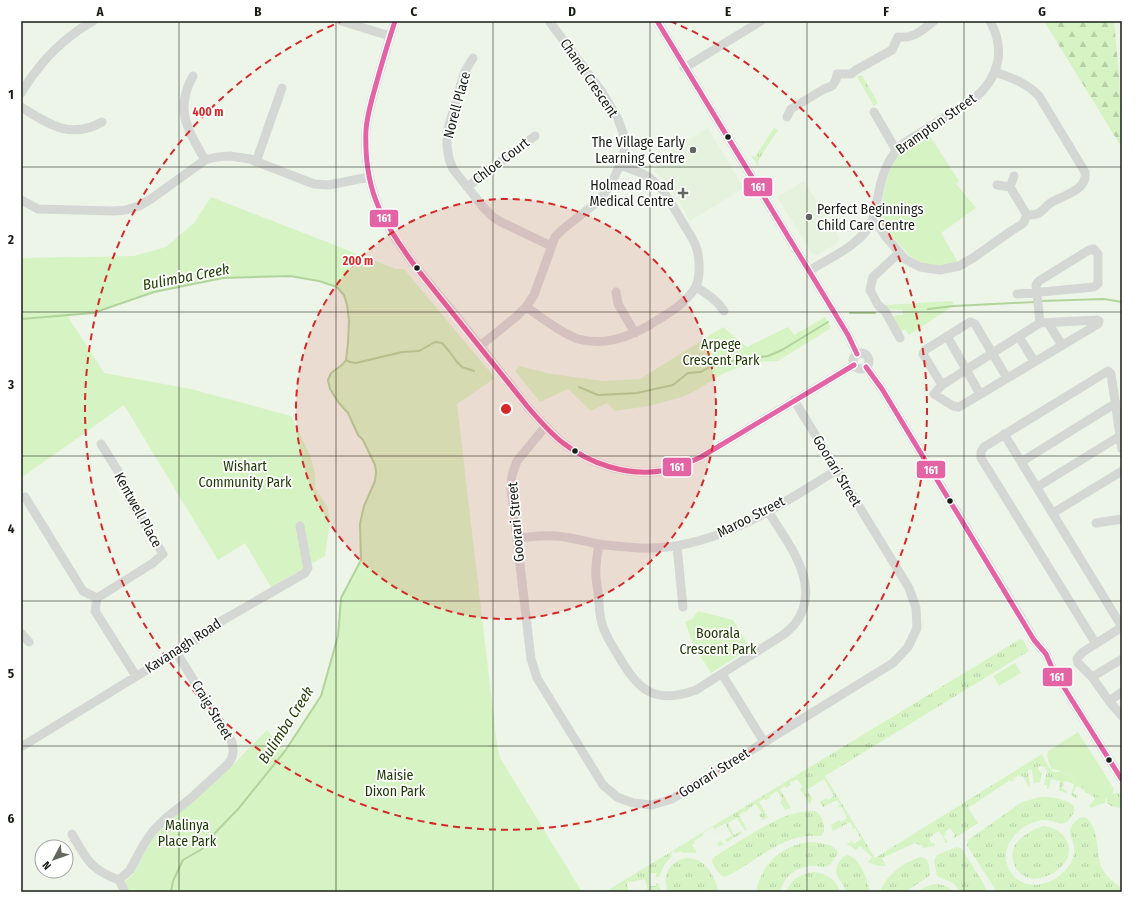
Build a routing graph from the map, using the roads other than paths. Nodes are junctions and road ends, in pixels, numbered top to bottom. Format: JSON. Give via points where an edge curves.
{"nodes":[{"id":1,"x":93,"y":21,"type":"edge"},
{"id":2,"x":341,"y":21,"type":"edge"},
{"id":3,"x":395,"y":21,"type":"edge"},
{"id":4,"x":549,"y":21,"type":"edge"},
{"id":5,"x":656,"y":21,"type":"edge"},
{"id":6,"x":934,"y":21,"type":"edge"},
{"id":7,"x":990,"y":21,"type":"edge"},
{"id":8,"x":757,"y":22,"type":"edge"},
{"id":9,"x":390,"y":36,"type":"junction"},
{"id":10,"x":473,"y":58,"type":"dead end"},
{"id":11,"x":684,"y":68,"type":"junction"},
{"id":12,"x":995,"y":72,"type":"junction"},
{"id":13,"x":193,"y":76,"type":"dead end"},
{"id":14,"x":282,"y":88,"type":"dead end"},
{"id":15,"x":21,"y":93,"type":"edge"},
{"id":16,"x":21,"y":107,"type":"edge"},
{"id":17,"x":874,"y":112,"type":"dead end"},
{"id":18,"x":787,"y":118,"type":"dead end"},
{"id":19,"x":102,"y":122,"type":"dead end"},
{"id":20,"x":535,"y":136,"type":"dead end"},
{"id":21,"x":896,"y":150,"type":"junction"},
{"id":22,"x":205,"y":160,"type":"junction"},
{"id":23,"x":256,"y":162,"type":"junction"},
{"id":24,"x":620,"y":165,"type":"junction"},
{"id":25,"x":1014,"y":176,"type":"dead end"},
{"id":26,"x":368,"y":177,"type":"junction"},
{"id":27,"x":997,"y":185,"type":"dead end"},
{"id":28,"x":467,"y":187,"type":"junction"},
{"id":29,"x":1010,"y":187,"type":"junction"},
{"id":30,"x":21,"y":200,"type":"edge"},
{"id":31,"x":1027,"y":215,"type":"junction"},
{"id":32,"x":871,"y":224,"type":"junction"},
{"id":33,"x":551,"y":246,"type":"junction"},
{"id":34,"x":899,"y":253,"type":"junction"},
{"id":35,"x":809,"y":270,"type":"junction"},
{"id":36,"x":696,"y":287,"type":"junction"},
{"id":37,"x":616,"y":292,"type":"dead end"},
{"id":38,"x":1018,"y":294,"type":"dead end"},
{"id":39,"x":1037,"y":299,"type":"junction"},
{"id":40,"x":526,"y":307,"type":"junction"},
{"id":41,"x":724,"y":311,"type":"dead end"},
{"id":42,"x":1044,"y":323,"type":"junction"},
{"id":43,"x":635,"y":333,"type":"junction"},
{"id":44,"x":947,"y":336,"type":"junction"},
{"id":45,"x":1019,"y":337,"type":"junction"},
{"id":46,"x":900,"y":338,"type":"dead end"},
{"id":47,"x":1062,"y":345,"type":"junction"},
{"id":48,"x":480,"y":346,"type":"junction"},
{"id":49,"x":992,"y":353,"type":"junction"},
{"id":50,"x":857,"y":354,"type":"junction"},
{"id":51,"x":1034,"y":361,"type":"junction"},
{"id":52,"x":854,"y":365,"type":"junction"},
{"id":53,"x":866,"y":367,"type":"junction"},
{"id":54,"x":966,"y":369,"type":"junction"},
{"id":55,"x":1007,"y":378,"type":"junction"},
{"id":56,"x":942,"y":385,"type":"junction"},
{"id":57,"x":980,"y":394,"type":"junction"},
{"id":58,"x":794,"y":400,"type":"junction"},
{"id":59,"x":1116,"y":404,"type":"junction"},
{"id":60,"x":545,"y":426,"type":"junction"},
{"id":61,"x":1004,"y":434,"type":"junction"},
{"id":62,"x":1120,"y":436,"type":"junction"},
{"id":63,"x":101,"y":444,"type":"dead end"},
{"id":64,"x":1122,"y":449,"type":"edge"},
{"id":65,"x":1021,"y":462,"type":"junction"},
{"id":66,"x":837,"y":470,"type":"junction"},
{"id":67,"x":1122,"y":471,"type":"edge"},
{"id":68,"x":1037,"y":487,"type":"junction"},
{"id":69,"x":25,"y":497,"type":"dead end"},
{"id":70,"x":768,"y":511,"type":"junction"},
{"id":71,"x":1053,"y":513,"type":"junction"},
{"id":72,"x":1122,"y":519,"type":"edge"},
{"id":73,"x":1096,"y":523,"type":"dead end"},
{"id":74,"x":300,"y":526,"type":"dead end"},
{"id":75,"x":517,"y":538,"type":"junction"},
{"id":76,"x":599,"y":544,"type":"junction"},
{"id":77,"x":677,"y":546,"type":"junction"},
{"id":78,"x":97,"y":598,"type":"junction"},
{"id":79,"x":683,"y":607,"type":"dead end"},
{"id":80,"x":1122,"y":627,"type":"edge"},
{"id":81,"x":21,"y":634,"type":"edge"},
{"id":82,"x":29,"y":642,"type":"dead end"},
{"id":83,"x":1096,"y":644,"type":"junction"},
{"id":84,"x":176,"y":652,"type":"junction"},
{"id":85,"x":1122,"y":659,"type":"edge"},
{"id":86,"x":722,"y":674,"type":"junction"},
{"id":87,"x":136,"y":676,"type":"junction"},
{"id":88,"x":1092,"y":677,"type":"junction"},
{"id":89,"x":1122,"y":692,"type":"edge"},
{"id":90,"x":1108,"y":701,"type":"junction"},
{"id":91,"x":1122,"y":716,"type":"edge"},
{"id":92,"x":764,"y":742,"type":"junction"},
{"id":93,"x":21,"y":746,"type":"edge"},
{"id":94,"x":1122,"y":780,"type":"edge"},
{"id":95,"x":72,"y":834,"type":"dead end"},
{"id":96,"x":119,"y":880,"type":"junction"},
{"id":97,"x":124,"y":892,"type":"edge"}],
"edges":[{"from":1,"to":15,"type":"street","via":[[54,52],[37,69]]},
{"from":2,"to":9,"type":"street"},
{"from":3,"to":9,"type":"street"},
{"from":4,"to":24,"type":"street","name":"Chanel Crescent","via":[[602,92],[618,119],[624,145],[624,156]]},
{"from":5,"to":11,"type":"street"},
{"from":6,"to":18,"type":"street","via":[[911,37],[898,37],[892,50],[856,70],[844,69],[832,77],[824,89],[791,110]]},
{"from":7,"to":12,"type":"street","name":"Brampton Street","via":[[998,45]]},
{"from":8,"to":11,"type":"street"},
{"from":9,"to":26,"type":"street","via":[[368,117]]},
{"from":10,"to":28,"type":"street","name":"Norell Place","via":[[465,71],[447,132],[448,159]]},
{"from":11,"to":35,"type":"street"},
{"from":12,"to":21,"type":"street","name":"Brampton Street","via":[[975,98]]},
{"from":12,"to":31,"type":"street","via":[[1028,86],[1039,96],[1085,172],[1086,178],[1080,186]]},
{"from":13,"to":22,"type":"street","via":[[185,93],[184,116],[190,134]]},
{"from":14,"to":23,"type":"street"},
{"from":16,"to":19,"type":"street","via":[[57,128],[79,130],[94,127]]},
{"from":17,"to":21,"type":"street"},
{"from":20,"to":28,"type":"street","name":"Chloe Court"},
{"from":21,"to":32,"type":"street","name":"Brampton Street","via":[[887,165]]},
{"from":22,"to":23,"type":"street","via":[[230,156]]},
{"from":22,"to":30,"type":"street","via":[[152,199],[126,210],[38,209]]},
{"from":23,"to":26,"type":"street","via":[[314,184],[329,185]]},
{"from":24,"to":33,"type":"street","name":"Chanel Crescent","via":[[604,194],[563,229]]},
{"from":24,"to":36,"type":"street","via":[[650,178],[662,189],[695,243],[699,255]]},
{"from":25,"to":29,"type":"street"},
{"from":26,"to":48,"type":"street","via":[[381,214],[396,240]]},
{"from":27,"to":29,"type":"street"},
{"from":28,"to":33,"type":"street","name":"Norell Place","via":[[493,217]]},
{"from":29,"to":31,"type":"street"},
{"from":31,"to":34,"type":"street","via":[[1013,230],[958,266],[943,270],[920,267],[904,259]]},
{"from":32,"to":34,"type":"street","via":[[881,231]]},
{"from":32,"to":35,"type":"street","name":"Brampton Street","via":[[852,244]]},
{"from":33,"to":40,"type":"street","name":"Chanel Crescent","via":[[534,295]]},
{"from":34,"to":46,"type":"street","via":[[873,277],[870,290]]},
{"from":35,"to":50,"type":"street"},
{"from":36,"to":41,"type":"street","via":[[711,296]]},
{"from":36,"to":43,"type":"street","via":[[675,309]]},
{"from":37,"to":43,"type":"street","via":[[618,304]]},
{"from":38,"to":39,"type":"street"},
{"from":39,"to":39,"type":"street","via":[[1036,285],[1039,281],[1094,249],[1098,254],[1098,284]]},
{"from":39,"to":42,"type":"street"},
{"from":40,"to":43,"type":"street","via":[[562,331],[578,338],[601,342]]},
{"from":40,"to":48,"type":"street","name":"Chanel Crescent"},
{"from":42,"to":45,"type":"street"},
{"from":42,"to":47,"type":"street"},
{"from":42,"to":47,"type":"street","via":[[1099,321]]},
{"from":44,"to":49,"type":"street","via":[[970,322],[974,324]]},
{"from":44,"to":54,"type":"street"},
{"from":44,"to":56,"type":"street","via":[[923,354]]},
{"from":45,"to":49,"type":"street"},
{"from":45,"to":51,"type":"street"},
{"from":47,"to":51,"type":"street"},
{"from":48,"to":60,"type":"street"},
{"from":49,"to":54,"type":"street"},
{"from":49,"to":55,"type":"street"},
{"from":50,"to":52,"type":"street"},
{"from":50,"to":53,"type":"street","via":[[862,353],[868,357]]},
{"from":51,"to":55,"type":"street"},
{"from":52,"to":53,"type":"street"},
{"from":52,"to":58,"type":"street"},
{"from":53,"to":94,"type":"street"},
{"from":54,"to":56,"type":"street"},
{"from":54,"to":57,"type":"street"},
{"from":55,"to":57,"type":"street"},
{"from":56,"to":57,"type":"street","via":[[934,394],[953,406],[959,407]]},
{"from":58,"to":60,"type":"street","via":[[701,457],[683,466],[660,471],[638,472],[600,464],[569,447]]},
{"from":58,"to":66,"type":"street","name":"Goorari Street"},
{"from":59,"to":61,"type":"street","via":[[1111,374],[1106,371]]},
{"from":59,"to":62,"type":"street"},
{"from":59,"to":65,"type":"street"},
{"from":60,"to":75,"type":"street","name":"Goorari Street","via":[[517,461],[512,475],[511,488]]},
{"from":61,"to":65,"type":"street"},
{"from":61,"to":83,"type":"street","via":[[984,447],[981,458]]},
{"from":62,"to":64,"type":"street"},
{"from":62,"to":68,"type":"street"},
{"from":63,"to":78,"type":"street","name":"Kentwell Place","via":[[121,476],[129,498],[163,554]]},
{"from":65,"to":68,"type":"street"},
{"from":66,"to":70,"type":"street","name":"Maroo Street"},
{"from":66,"to":92,"type":"street","name":"Goorari Street","via":[[909,588],[916,608],[917,628],[908,647],[894,663]]},
{"from":67,"to":71,"type":"street"},
{"from":68,"to":71,"type":"street"},
{"from":69,"to":78,"type":"street","via":[[83,591]]},
{"from":70,"to":77,"type":"street","name":"Maroo Street","via":[[732,530]]},
{"from":70,"to":86,"type":"street","via":[[800,562],[805,577],[805,604],[794,625],[783,635]]},
{"from":71,"to":80,"type":"street"},
{"from":72,"to":73,"type":"street"},
{"from":74,"to":84,"type":"street","name":"Kavanagh Road","via":[[308,568],[304,573],[218,623]]},
{"from":75,"to":76,"type":"street","name":"Maroo Street","via":[[555,536]]},
{"from":75,"to":92,"type":"street","name":"Goorari Street","via":[[531,659],[537,678],[603,785],[617,796],[633,803],[652,805],[672,799]]},
{"from":76,"to":77,"type":"street","name":"Maroo Street","via":[[642,548]]},
{"from":76,"to":86,"type":"street","via":[[595,570],[600,618],[605,634],[627,671],[638,684],[649,692],[661,696],[683,695]]},
{"from":77,"to":79,"type":"street"},
{"from":78,"to":87,"type":"street","via":[[95,610]]},
{"from":80,"to":83,"type":"street"},
{"from":81,"to":82,"type":"street"},
{"from":83,"to":88,"type":"street","via":[[1083,652],[1078,659],[1081,667]]},
{"from":84,"to":87,"type":"street","name":"Kavanagh Road"},
{"from":84,"to":96,"type":"street","name":"Craig Street","via":[[232,742],[232,759],[158,826],[144,844],[130,870]]},
{"from":85,"to":88,"type":"street"},
{"from":86,"to":92,"type":"street"},
{"from":87,"to":93,"type":"street","name":"Kavanagh Road"},
{"from":88,"to":90,"type":"street"},
{"from":89,"to":90,"type":"street"},
{"from":90,"to":91,"type":"street"},
{"from":95,"to":96,"type":"street","via":[[90,863],[108,876]]},
{"from":96,"to":97,"type":"street"}]}
